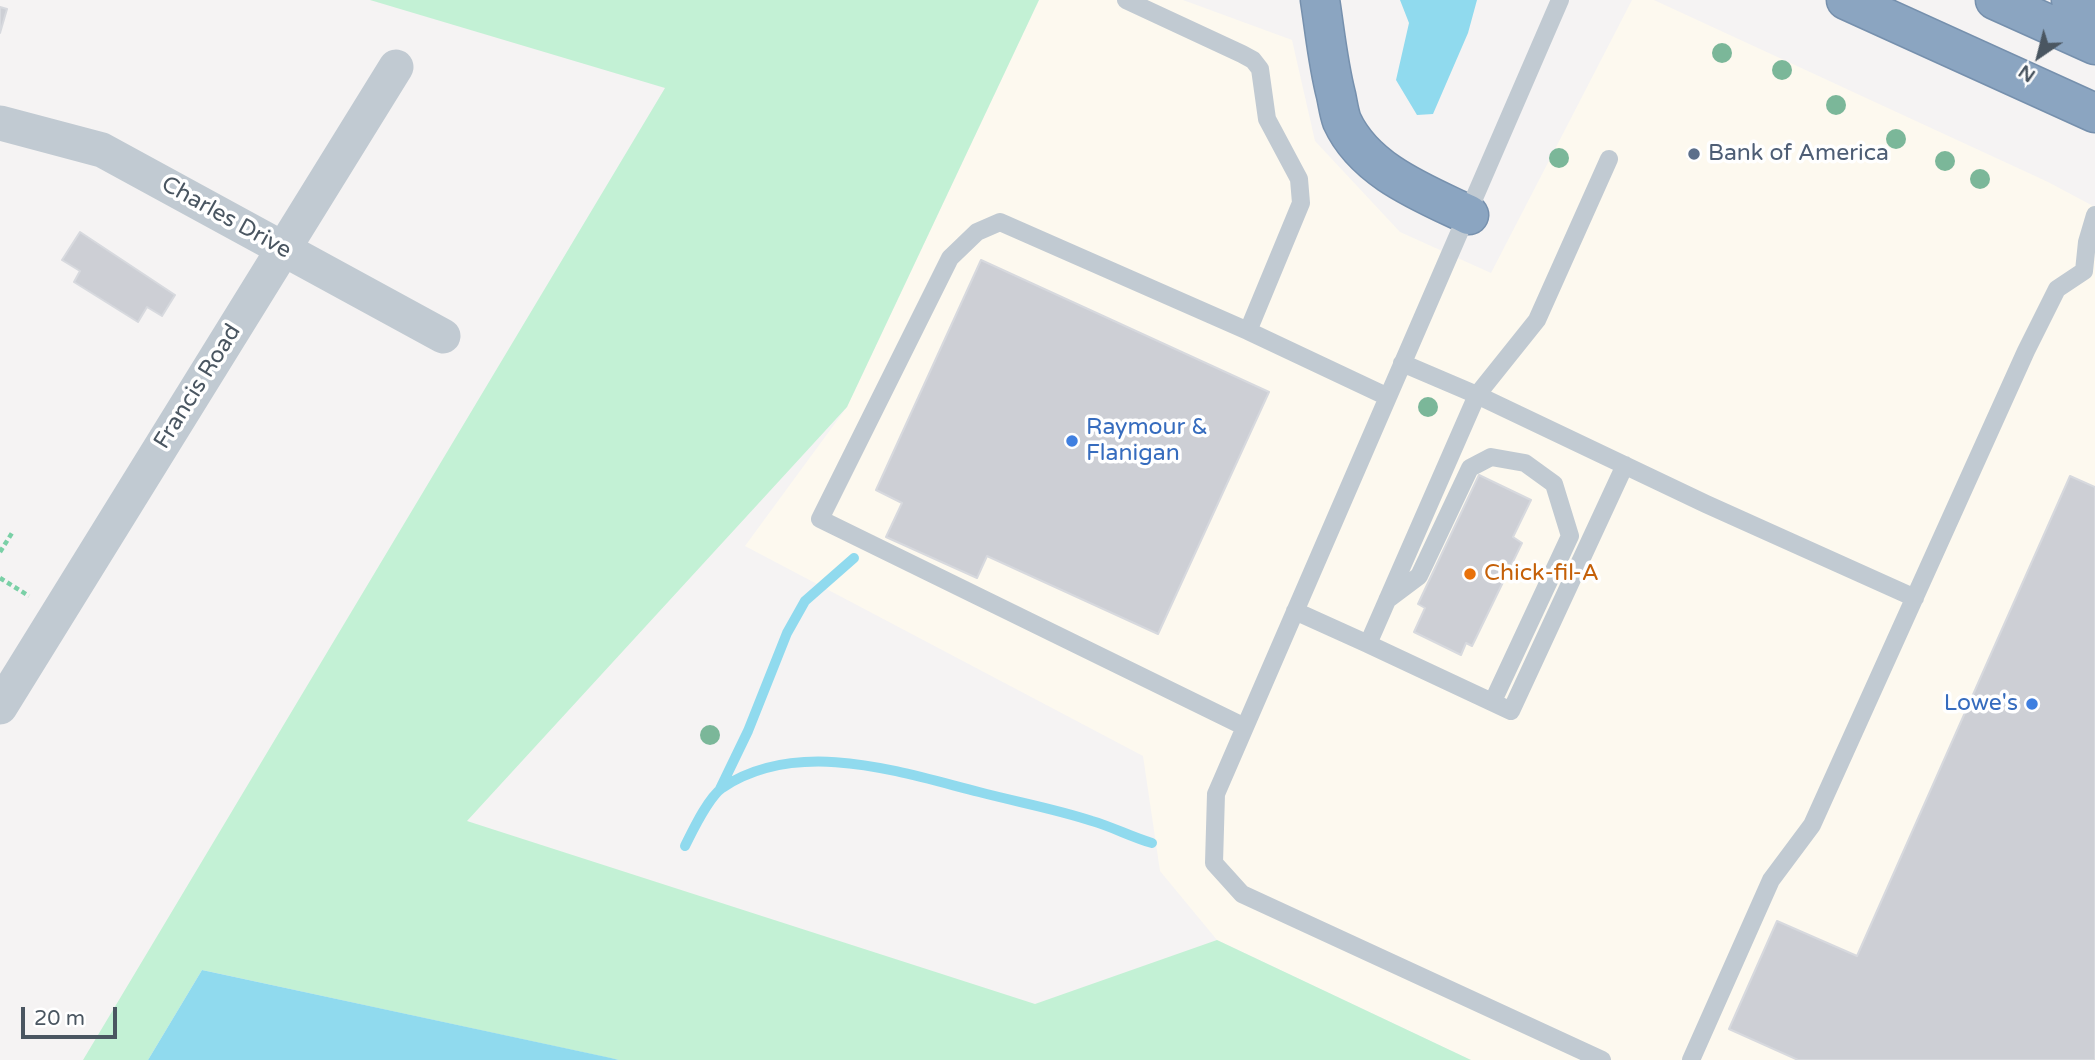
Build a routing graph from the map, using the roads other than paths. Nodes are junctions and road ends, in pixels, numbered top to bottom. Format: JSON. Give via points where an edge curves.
{"nodes":[{"id":1,"x":1126,"y":0,"type":"edge"},
{"id":2,"x":1321,"y":0,"type":"edge"},
{"id":3,"x":1560,"y":0,"type":"edge"},
{"id":4,"x":1846,"y":0,"type":"edge"},
{"id":5,"x":1995,"y":0,"type":"edge"},
{"id":6,"x":2071,"y":0,"type":"edge"},
{"id":7,"x":2095,"y":21,"type":"edge"},
{"id":8,"x":2095,"y":45,"type":"edge"},
{"id":9,"x":396,"y":67,"type":"dead end"},
{"id":10,"x":2095,"y":113,"type":"edge"},
{"id":11,"x":0,"y":123,"type":"edge"},
{"id":12,"x":1609,"y":159,"type":"dead end"},
{"id":13,"x":1469,"y":215,"type":"junction"},
{"id":14,"x":2095,"y":215,"type":"edge"},
{"id":15,"x":283,"y":249,"type":"junction"},
{"id":16,"x":2089,"y":274,"type":"edge"},
{"id":17,"x":1248,"y":331,"type":"junction"},
{"id":18,"x":443,"y":337,"type":"dead end"},
{"id":19,"x":1402,"y":363,"type":"junction"},
{"id":20,"x":1477,"y":395,"type":"junction"},
{"id":21,"x":1388,"y":397,"type":"junction"},
{"id":22,"x":1625,"y":465,"type":"junction"},
{"id":23,"x":1915,"y":598,"type":"junction"},
{"id":24,"x":1387,"y":601,"type":"junction"},
{"id":25,"x":1295,"y":611,"type":"junction"},
{"id":26,"x":1368,"y":643,"type":"junction"},
{"id":27,"x":1493,"y":701,"type":"junction"},
{"id":28,"x":0,"y":707,"type":"edge"},
{"id":29,"x":1245,"y":727,"type":"junction"},
{"id":30,"x":1602,"y":1060,"type":"edge"},
{"id":31,"x":1691,"y":1060,"type":"edge"}],
"edges":[{"from":1,"to":17,"type":"lane","via":[[1242,54],[1260,69],[1267,119],[1299,179],[1301,203]]},
{"from":2,"to":13,"type":"highway","via":[[1342,120],[1356,144],[1376,164],[1417,190]]},
{"from":3,"to":13,"type":"lane"},
{"from":4,"to":10,"type":"highway"},
{"from":5,"to":8,"type":"highway"},
{"from":6,"to":7,"type":"highway"},
{"from":9,"to":15,"type":"street","name":"Francis Road"},
{"from":11,"to":15,"type":"street","name":"Charles Drive","via":[[102,150]]},
{"from":12,"to":20,"type":"lane","via":[[1537,320]]},
{"from":13,"to":19,"type":"lane"},
{"from":14,"to":16,"type":"lane","via":[[2087,242]]},
{"from":15,"to":18,"type":"street","name":"Charles Drive"},
{"from":15,"to":28,"type":"street","name":"Francis Road"},
{"from":16,"to":23,"type":"lane","via":[[2057,289]]},
{"from":17,"to":21,"type":"lane"},
{"from":17,"to":29,"type":"lane","via":[[1000,222],[976,232],[950,258],[820,519]]},
{"from":19,"to":20,"type":"lane"},
{"from":19,"to":21,"type":"lane"},
{"from":20,"to":22,"type":"lane"},
{"from":20,"to":24,"type":"lane"},
{"from":21,"to":25,"type":"lane"},
{"from":22,"to":23,"type":"lane"},
{"from":22,"to":27,"type":"lane","via":[[1511,711]]},
{"from":23,"to":31,"type":"lane","via":[[1812,825],[1771,880]]},
{"from":24,"to":26,"type":"lane"},
{"from":24,"to":27,"type":"lane","via":[[1419,576],[1469,468],[1491,457],[1525,463],[1554,484],[1570,536]]},
{"from":25,"to":26,"type":"lane"},
{"from":25,"to":29,"type":"lane"},
{"from":26,"to":27,"type":"lane"},
{"from":29,"to":30,"type":"lane","via":[[1216,794],[1213,863],[1242,894]]}]}
